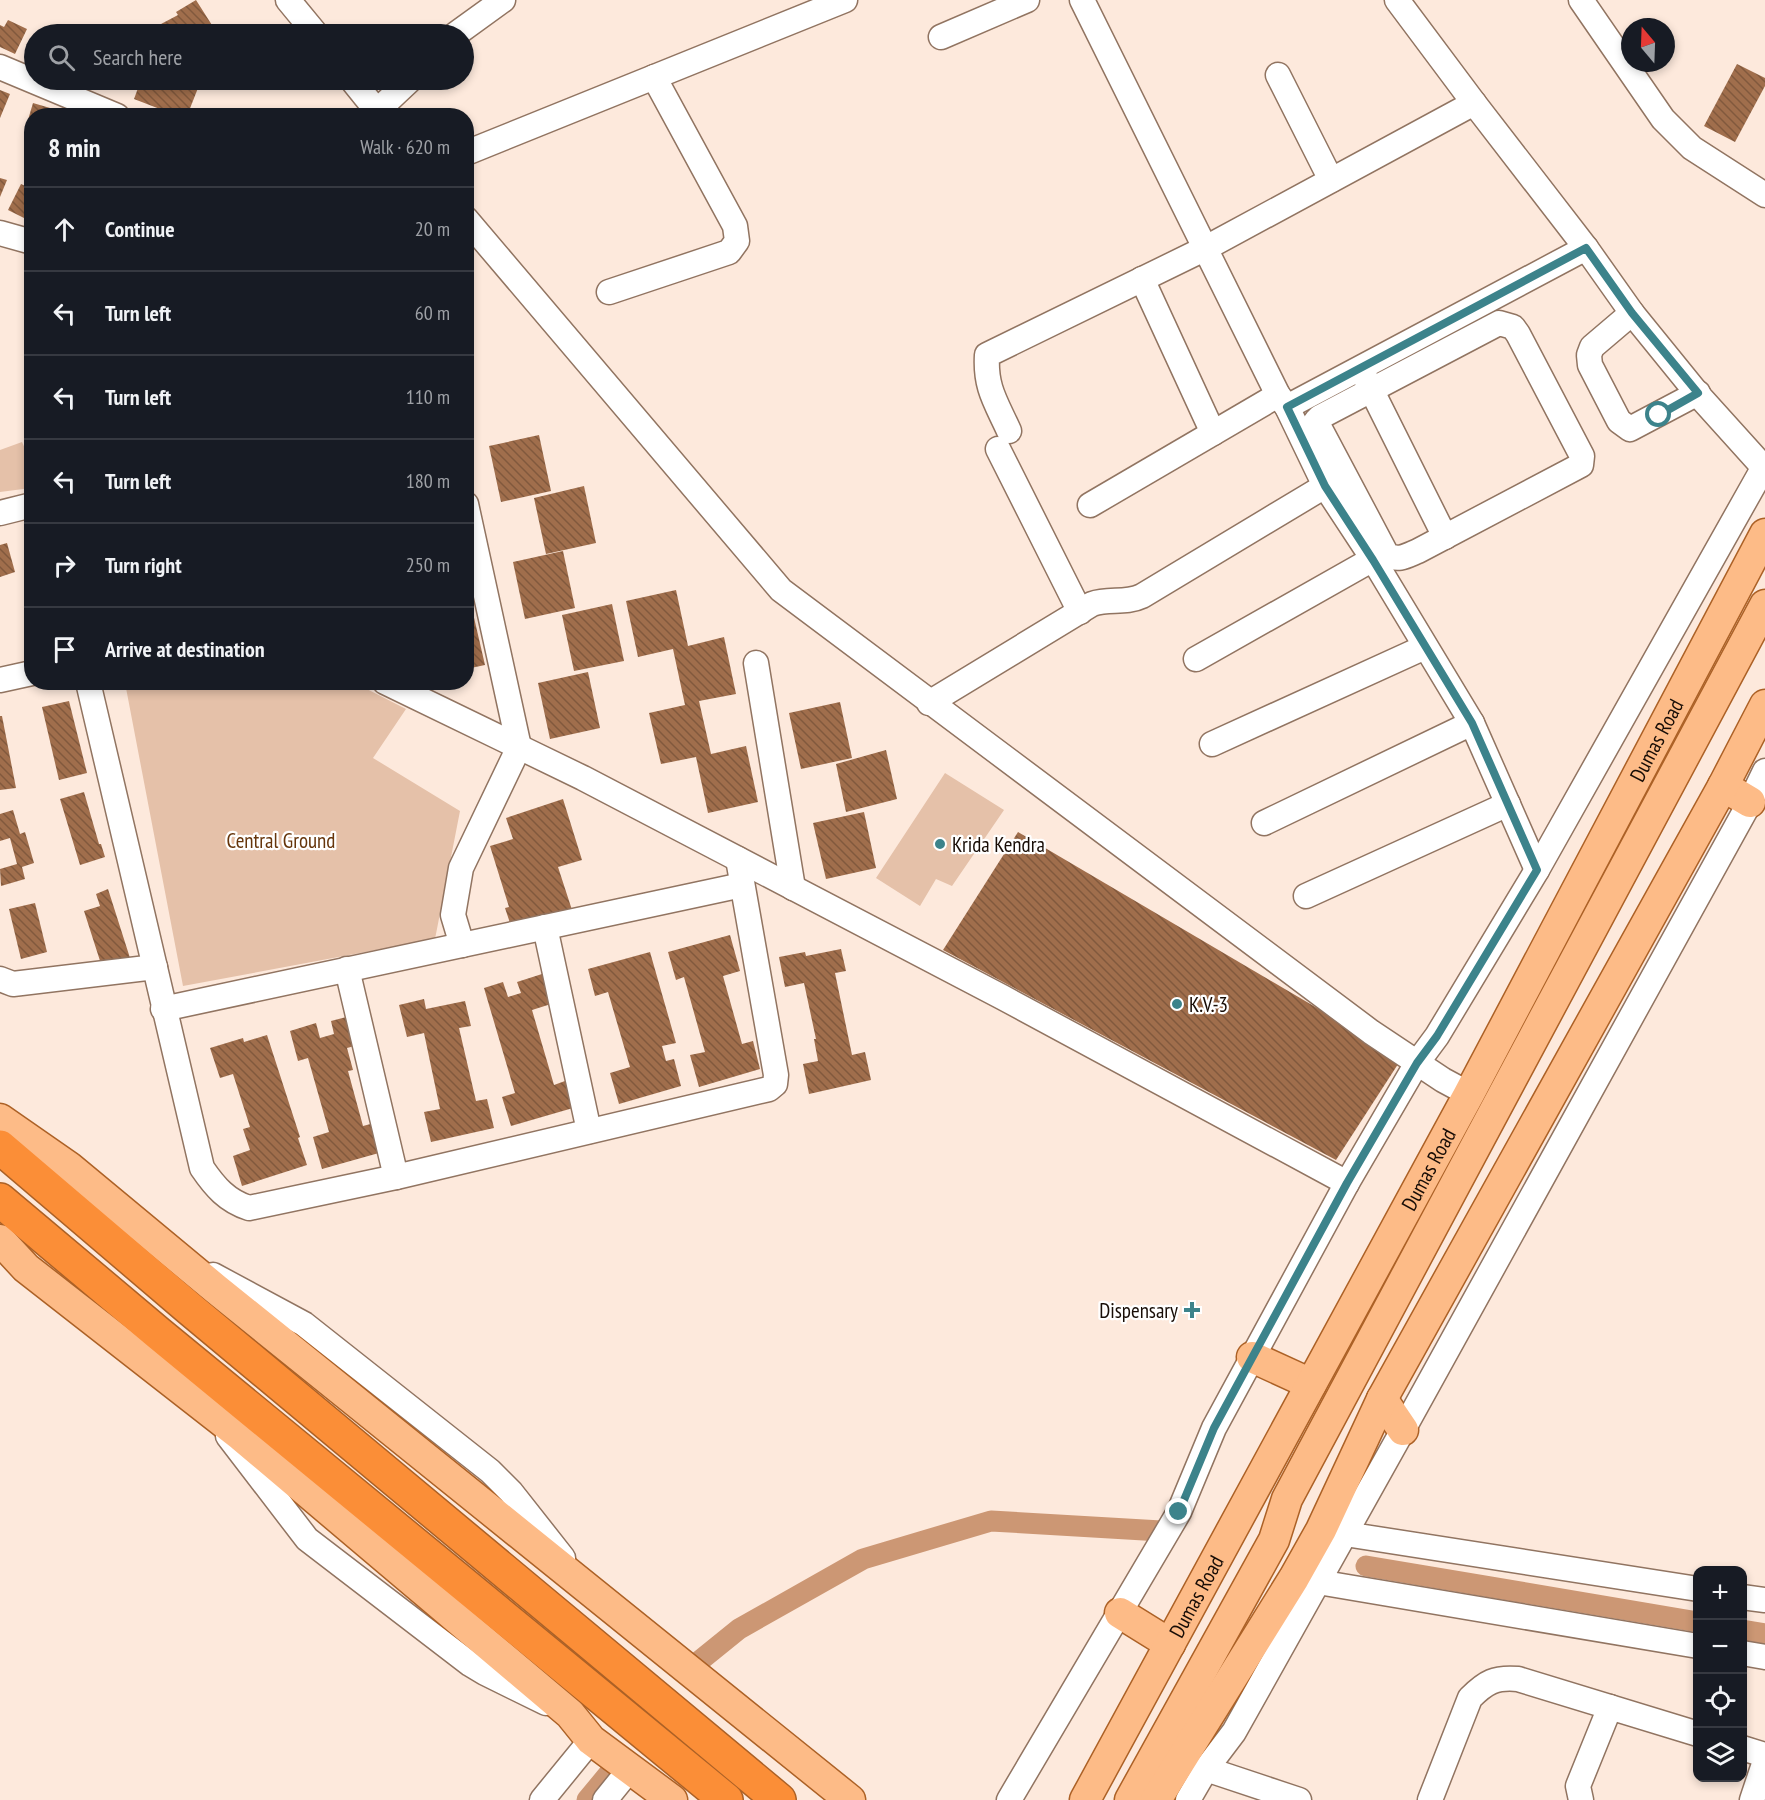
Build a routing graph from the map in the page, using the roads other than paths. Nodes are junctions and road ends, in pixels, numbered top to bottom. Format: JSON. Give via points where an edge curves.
{"nodes":[{"id":1,"x":288,"y":0,"type":"edge"},
{"id":2,"x":503,"y":0,"type":"edge"},
{"id":3,"x":845,"y":0,"type":"edge"},
{"id":4,"x":1027,"y":0,"type":"edge"},
{"id":5,"x":1082,"y":0,"type":"edge"},
{"id":6,"x":1397,"y":0,"type":"edge"},
{"id":7,"x":1581,"y":0,"type":"edge"},
{"id":8,"x":308,"y":24,"type":"edge"},
{"id":9,"x":470,"y":24,"type":"edge"},
{"id":10,"x":941,"y":37,"type":"dead end"},
{"id":11,"x":0,"y":67,"type":"edge"},
{"id":12,"x":1278,"y":75,"type":"dead end"},
{"id":13,"x":24,"y":77,"type":"edge"},
{"id":14,"x":654,"y":77,"type":"junction"},
{"id":15,"x":55,"y":90,"type":"edge"},
{"id":16,"x":359,"y":90,"type":"edge"},
{"id":17,"x":400,"y":90,"type":"edge"},
{"id":18,"x":1474,"y":103,"type":"junction"},
{"id":19,"x":98,"y":108,"type":"edge"},
{"id":20,"x":372,"y":108,"type":"edge"},
{"id":21,"x":382,"y":108,"type":"edge"},
{"id":22,"x":474,"y":150,"type":"edge"},
{"id":23,"x":1331,"y":180,"type":"junction"},
{"id":24,"x":1765,"y":195,"type":"edge"},
{"id":25,"x":474,"y":228,"type":"edge"},
{"id":26,"x":0,"y":232,"type":"edge"},
{"id":27,"x":24,"y":240,"type":"edge"},
{"id":28,"x":1586,"y":248,"type":"junction"},
{"id":29,"x":1204,"y":249,"type":"junction"},
{"id":30,"x":1142,"y":279,"type":"junction"},
{"id":31,"x":609,"y":292,"type":"dead end"},
{"id":32,"x":1492,"y":298,"type":"junction"},
{"id":33,"x":1632,"y":313,"type":"junction"},
{"id":34,"x":1506,"y":324,"type":"junction"},
{"id":35,"x":1366,"y":378,"type":"junction"},
{"id":36,"x":1698,"y":393,"type":"junction"},
{"id":37,"x":1282,"y":401,"type":"junction"},
{"id":38,"x":1213,"y":433,"type":"junction"},
{"id":39,"x":1764,"y":467,"type":"edge"},
{"id":40,"x":1325,"y":486,"type":"junction"},
{"id":41,"x":1090,"y":505,"type":"dead end"},
{"id":42,"x":24,"y":508,"type":"edge"},
{"id":43,"x":0,"y":513,"type":"edge"},
{"id":44,"x":1765,"y":534,"type":"edge"},
{"id":45,"x":1445,"y":537,"type":"junction"},
{"id":46,"x":474,"y":541,"type":"edge"},
{"id":47,"x":1373,"y":560,"type":"junction"},
{"id":48,"x":1765,"y":605,"type":"edge"},
{"id":49,"x":1080,"y":612,"type":"junction"},
{"id":50,"x":1425,"y":647,"type":"junction"},
{"id":51,"x":1196,"y":659,"type":"dead end"},
{"id":52,"x":756,"y":663,"type":"dead end"},
{"id":53,"x":24,"y":675,"type":"edge"},
{"id":54,"x":0,"y":680,"type":"edge"},
{"id":55,"x":90,"y":690,"type":"edge"},
{"id":56,"x":401,"y":690,"type":"edge"},
{"id":57,"x":928,"y":703,"type":"junction"},
{"id":58,"x":1765,"y":705,"type":"edge"},
{"id":59,"x":1472,"y":723,"type":"junction"},
{"id":60,"x":1212,"y":744,"type":"dead end"},
{"id":61,"x":519,"y":747,"type":"junction"},
{"id":62,"x":1765,"y":771,"type":"edge"},
{"id":63,"x":1723,"y":786,"type":"junction"},
{"id":64,"x":1750,"y":802,"type":"junction"},
{"id":65,"x":1508,"y":804,"type":"junction"},
{"id":66,"x":1264,"y":822,"type":"dead end"},
{"id":67,"x":738,"y":859,"type":"junction"},
{"id":68,"x":1537,"y":870,"type":"junction"},
{"id":69,"x":742,"y":885,"type":"junction"},
{"id":70,"x":793,"y":888,"type":"junction"},
{"id":71,"x":1306,"y":896,"type":"dead end"},
{"id":72,"x":545,"y":927,"type":"junction"},
{"id":73,"x":462,"y":945,"type":"junction"},
{"id":74,"x":154,"y":967,"type":"junction"},
{"id":75,"x":347,"y":969,"type":"junction"},
{"id":76,"x":0,"y":979,"type":"edge"},
{"id":77,"x":163,"y":1009,"type":"junction"},
{"id":78,"x":1417,"y":1063,"type":"junction"},
{"id":79,"x":1469,"y":1094,"type":"junction"},
{"id":80,"x":0,"y":1119,"type":"edge"},
{"id":81,"x":589,"y":1131,"type":"junction"},
{"id":82,"x":0,"y":1147,"type":"edge"},
{"id":83,"x":396,"y":1177,"type":"junction"},
{"id":84,"x":1347,"y":1183,"type":"junction"},
{"id":85,"x":0,"y":1200,"type":"edge"},
{"id":86,"x":0,"y":1240,"type":"edge"},
{"id":87,"x":1252,"y":1357,"type":"junction"},
{"id":88,"x":1311,"y":1384,"type":"junction"},
{"id":89,"x":1382,"y":1399,"type":"junction"},
{"id":90,"x":1403,"y":1430,"type":"junction"},
{"id":91,"x":1287,"y":1499,"type":"junction"},
{"id":92,"x":1345,"y":1534,"type":"junction"},
{"id":93,"x":1318,"y":1582,"type":"junction"},
{"id":94,"x":1693,"y":1588,"type":"edge"},
{"id":95,"x":1747,"y":1597,"type":"edge"},
{"id":96,"x":1765,"y":1600,"type":"edge"},
{"id":97,"x":1120,"y":1613,"type":"junction"},
{"id":98,"x":1170,"y":1644,"type":"junction"},
{"id":99,"x":1693,"y":1645,"type":"edge"},
{"id":100,"x":1747,"y":1654,"type":"edge"},
{"id":101,"x":1765,"y":1657,"type":"edge"},
{"id":102,"x":1610,"y":1707,"type":"junction"},
{"id":103,"x":1693,"y":1732,"type":"edge"},
{"id":104,"x":591,"y":1740,"type":"junction"},
{"id":105,"x":1747,"y":1749,"type":"edge"},
{"id":106,"x":1765,"y":1755,"type":"edge"},
{"id":107,"x":1765,"y":1761,"type":"edge"},
{"id":108,"x":630,"y":1769,"type":"junction"},
{"id":109,"x":1206,"y":1769,"type":"junction"},
{"id":110,"x":542,"y":1800,"type":"edge"},
{"id":111,"x":605,"y":1800,"type":"edge"},
{"id":112,"x":672,"y":1800,"type":"edge"},
{"id":113,"x":726,"y":1800,"type":"edge"},
{"id":114,"x":779,"y":1800,"type":"edge"},
{"id":115,"x":850,"y":1800,"type":"edge"},
{"id":116,"x":1009,"y":1800,"type":"edge"},
{"id":117,"x":1085,"y":1800,"type":"edge"},
{"id":118,"x":1106,"y":1800,"type":"edge"},
{"id":119,"x":1130,"y":1800,"type":"edge"},
{"id":120,"x":1156,"y":1800,"type":"edge"},
{"id":121,"x":1188,"y":1800,"type":"edge"},
{"id":122,"x":1299,"y":1800,"type":"edge"},
{"id":123,"x":1430,"y":1800,"type":"edge"},
{"id":124,"x":1581,"y":1800,"type":"edge"},
{"id":125,"x":1752,"y":1800,"type":"edge"}],
"edges":[{"from":1,"to":8,"type":"street"},
{"from":2,"to":9,"type":"street"},
{"from":3,"to":14,"type":"street"},
{"from":4,"to":10,"type":"street"},
{"from":5,"to":29,"type":"street"},
{"from":6,"to":18,"type":"street"},
{"from":7,"to":24,"type":"street","via":[[1663,119],[1692,148]]},
{"from":11,"to":13,"type":"street"},
{"from":12,"to":23,"type":"street"},
{"from":14,"to":22,"type":"street"},
{"from":14,"to":31,"type":"street","via":[[735,226],[737,241],[729,252]]},
{"from":15,"to":19,"type":"street"},
{"from":16,"to":20,"type":"street"},
{"from":17,"to":21,"type":"street"},
{"from":18,"to":23,"type":"street"},
{"from":18,"to":28,"type":"street"},
{"from":23,"to":29,"type":"street"},
{"from":25,"to":57,"type":"street","via":[[781,590]]},
{"from":26,"to":27,"type":"street"},
{"from":28,"to":32,"type":"street"},
{"from":28,"to":33,"type":"street"},
{"from":29,"to":30,"type":"street"},
{"from":29,"to":37,"type":"street"},
{"from":30,"to":38,"type":"street"},
{"from":30,"to":49,"type":"street","via":[[987,355],[986,373],[1004,440]]},
{"from":32,"to":34,"type":"street"},
{"from":32,"to":35,"type":"street"},
{"from":33,"to":36,"type":"street"},
{"from":33,"to":36,"type":"street","via":[[1592,347],[1589,355],[1590,365],[1619,421],[1630,429]]},
{"from":34,"to":35,"type":"street"},
{"from":34,"to":45,"type":"street","via":[[1518,334],[1583,461],[1577,469]]},
{"from":35,"to":37,"type":"street"},
{"from":35,"to":45,"type":"street"},
{"from":35,"to":45,"type":"street","via":[[1320,417],[1317,425],[1387,555],[1398,560]]},
{"from":36,"to":39,"type":"street"},
{"from":37,"to":38,"type":"street"},
{"from":37,"to":40,"type":"street"},
{"from":38,"to":41,"type":"street"},
{"from":39,"to":68,"type":"street"},
{"from":40,"to":47,"type":"street"},
{"from":40,"to":49,"type":"street","via":[[1142,596],[1132,601],[1104,600]]},
{"from":42,"to":43,"type":"street"},
{"from":44,"to":79,"type":"main road","name":"Dumas Road"},
{"from":46,"to":61,"type":"street"},
{"from":47,"to":50,"type":"street"},
{"from":47,"to":51,"type":"street"},
{"from":48,"to":91,"type":"main road"},
{"from":49,"to":57,"type":"street"},
{"from":50,"to":59,"type":"street"},
{"from":50,"to":60,"type":"street"},
{"from":52,"to":70,"type":"street"},
{"from":53,"to":54,"type":"street"},
{"from":55,"to":74,"type":"street"},
{"from":56,"to":61,"type":"street"},
{"from":57,"to":78,"type":"street"},
{"from":58,"to":63,"type":"main road"},
{"from":59,"to":65,"type":"street"},
{"from":59,"to":66,"type":"street"},
{"from":61,"to":67,"type":"street"},
{"from":61,"to":73,"type":"street","via":[[461,868],[453,915]]},
{"from":62,"to":64,"type":"street"},
{"from":63,"to":64,"type":"main road"},
{"from":63,"to":89,"type":"main road"},
{"from":64,"to":90,"type":"street"},
{"from":65,"to":68,"type":"street"},
{"from":65,"to":71,"type":"street"},
{"from":67,"to":69,"type":"street"},
{"from":67,"to":70,"type":"street"},
{"from":68,"to":78,"type":"street"},
{"from":69,"to":72,"type":"street"},
{"from":69,"to":81,"type":"street","via":[[775,1084],[769,1089]]},
{"from":70,"to":84,"type":"street"},
{"from":72,"to":73,"type":"street"},
{"from":72,"to":81,"type":"street"},
{"from":73,"to":75,"type":"street"},
{"from":74,"to":76,"type":"street","via":[[14,984]]},
{"from":74,"to":77,"type":"street"},
{"from":75,"to":77,"type":"street"},
{"from":75,"to":83,"type":"street"},
{"from":77,"to":83,"type":"street","via":[[202,1168],[212,1184],[234,1203],[249,1208]]},
{"from":78,"to":79,"type":"street"},
{"from":78,"to":84,"type":"street"},
{"from":79,"to":88,"type":"main road","name":"Dumas Road"},
{"from":80,"to":115,"type":"main road","via":[[69,1167]]},
{"from":81,"to":83,"type":"street"},
{"from":82,"to":114,"type":"highway"},
{"from":84,"to":87,"type":"street"},
{"from":85,"to":113,"type":"highway"},
{"from":86,"to":104,"type":"main road","via":[[26,1268],[211,1412],[570,1714]]},
{"from":87,"to":88,"type":"main road"},
{"from":87,"to":97,"type":"street","via":[[1214,1428],[1179,1512]]},
{"from":88,"to":98,"type":"main road","name":"Dumas Road"},
{"from":89,"to":90,"type":"main road"},
{"from":89,"to":120,"type":"main road","via":[[1321,1530],[1294,1578]]},
{"from":90,"to":92,"type":"street"},
{"from":91,"to":118,"type":"main road","via":[[1257,1532]]},
{"from":91,"to":119,"type":"main road","via":[[1274,1540]]},
{"from":92,"to":93,"type":"street"},
{"from":92,"to":94,"type":"street"},
{"from":93,"to":99,"type":"street"},
{"from":93,"to":109,"type":"street","via":[[1234,1732]]},
{"from":95,"to":96,"type":"street"},
{"from":97,"to":98,"type":"main road"},
{"from":97,"to":116,"type":"street"},
{"from":98,"to":117,"type":"main road","name":"Dumas Road"},
{"from":100,"to":101,"type":"street"},
{"from":102,"to":103,"type":"street"},
{"from":102,"to":123,"type":"street","via":[[1518,1679],[1500,1678],[1482,1686],[1470,1698]]},
{"from":102,"to":124,"type":"street","via":[[1578,1786]]},
{"from":104,"to":108,"type":"main road"},
{"from":104,"to":110,"type":"street"},
{"from":105,"to":106,"type":"street"},
{"from":107,"to":125,"type":"street"},
{"from":108,"to":111,"type":"street"},
{"from":108,"to":112,"type":"main road"},
{"from":109,"to":121,"type":"street"},
{"from":109,"to":122,"type":"street"}]}
